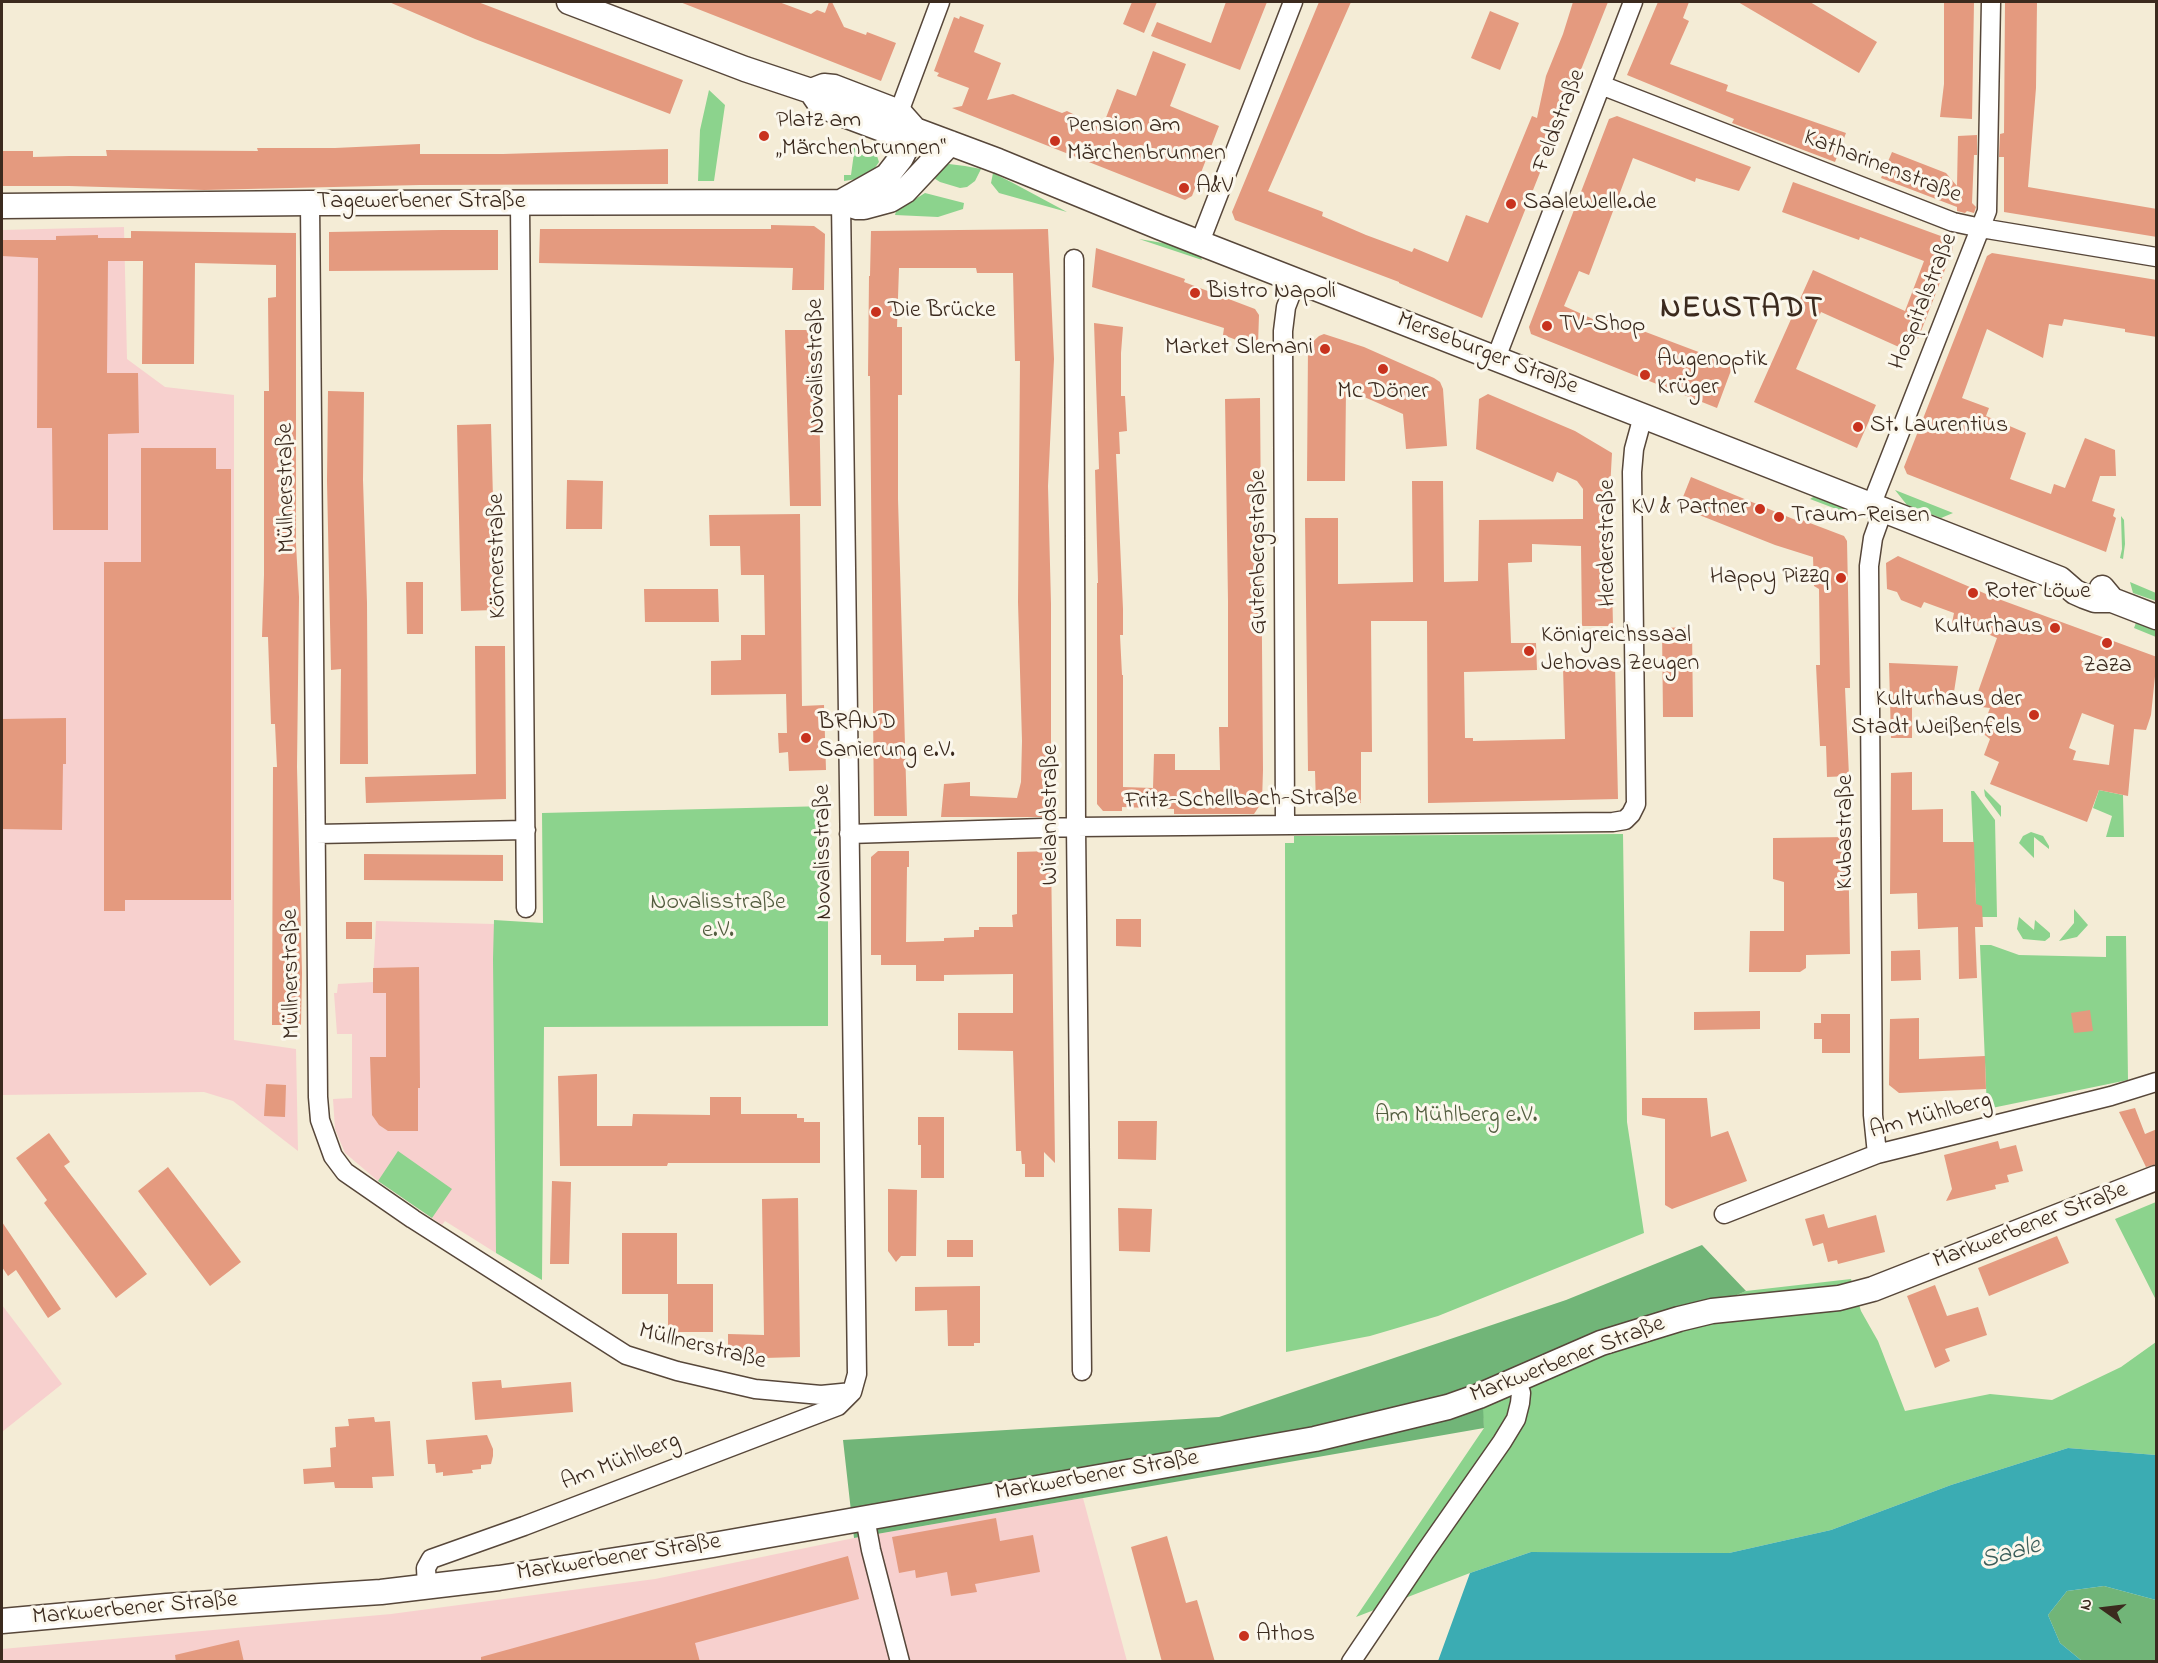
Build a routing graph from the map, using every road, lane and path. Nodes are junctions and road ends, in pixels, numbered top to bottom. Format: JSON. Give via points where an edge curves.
{"nodes":[{"id":1,"x":569,"y":2,"type":"edge"},
{"id":2,"x":940,"y":2,"type":"edge"},
{"id":3,"x":1293,"y":2,"type":"edge"},
{"id":4,"x":1633,"y":2,"type":"edge"},
{"id":5,"x":1991,"y":2,"type":"edge"},
{"id":6,"x":1600,"y":85,"type":"junction"},
{"id":7,"x":811,"y":91,"type":"junction"},
{"id":8,"x":899,"y":112,"type":"junction"},
{"id":9,"x":915,"y":130,"type":"junction"},
{"id":10,"x":950,"y":143,"type":"junction"},
{"id":11,"x":841,"y":202,"type":"junction"},
{"id":12,"x":310,"y":203,"type":"junction"},
{"id":13,"x":520,"y":204,"type":"junction"},
{"id":14,"x":2,"y":206,"type":"edge"},
{"id":15,"x":1981,"y":228,"type":"junction"},
{"id":16,"x":1200,"y":243,"type":"junction"},
{"id":17,"x":2157,"y":257,"type":"edge"},
{"id":18,"x":1074,"y":259,"type":"dead end"},
{"id":19,"x":1296,"y":281,"type":"junction"},
{"id":20,"x":1496,"y":358,"type":"junction"},
{"id":21,"x":1644,"y":416,"type":"junction"},
{"id":22,"x":1877,"y":508,"type":"junction"},
{"id":23,"x":2157,"y":617,"type":"edge"},
{"id":24,"x":1632,"y":814,"type":"joint"},
{"id":25,"x":1285,"y":824,"type":"junction"},
{"id":26,"x":1076,"y":827,"type":"junction"},
{"id":27,"x":526,"y":830,"type":"junction"},
{"id":28,"x":316,"y":834,"type":"junction"},
{"id":29,"x":849,"y":834,"type":"junction"},
{"id":30,"x":526,"y":908,"type":"dead end"},
{"id":31,"x":2157,"y":1082,"type":"edge"},
{"id":32,"x":1877,"y":1154,"type":"junction"},
{"id":33,"x":2157,"y":1178,"type":"edge"},
{"id":34,"x":1724,"y":1214,"type":"dead end"},
{"id":35,"x":1082,"y":1371,"type":"dead end"},
{"id":36,"x":1516,"y":1379,"type":"junction"},
{"id":37,"x":852,"y":1392,"type":"junction"},
{"id":38,"x":865,"y":1518,"type":"junction"},
{"id":39,"x":427,"y":1587,"type":"junction"},
{"id":40,"x":2,"y":1621,"type":"edge"},
{"id":41,"x":900,"y":1662,"type":"edge"},
{"id":42,"x":1351,"y":1662,"type":"edge"}],
"edges":[{"from":1,"to":7,"type":"main road","name":"Merseburger Straße"},
{"from":2,"to":8,"type":"street"},
{"from":3,"to":16,"type":"street"},
{"from":4,"to":6,"type":"street","name":"Feldstraße"},
{"from":5,"to":15,"type":"street","name":"Hospitalstraße","via":[[1988,204]]},
{"from":6,"to":15,"type":"street","name":"Katharinenstraße","via":[[1920,210]]},
{"from":6,"to":20,"type":"street","name":"Feldstraße"},
{"from":7,"to":8,"type":"main road","name":"Merseburger Straße","via":[[834,87]]},
{"from":7,"to":9,"type":"main road","name":"Merseburger Straße","via":[[820,104],[849,117],[890,132]]},
{"from":8,"to":9,"type":"main road","name":"Merseburger Straße"},
{"from":9,"to":10,"type":"main road","name":"Merseburger Straße"},
{"from":9,"to":11,"type":"main road","via":[[887,176]]},
{"from":10,"to":11,"type":"main road","name":"Tagewerbener Straße","via":[[898,196],[864,207]]},
{"from":10,"to":16,"type":"main road","name":"Merseburger Straße"},
{"from":11,"to":13,"type":"main road","name":"Tagewerbener Straße"},
{"from":11,"to":29,"type":"street","name":"Novalisstraße"},
{"from":12,"to":13,"type":"main road","name":"Tagewerbener Straße"},
{"from":12,"to":14,"type":"main road","name":"Tagewerbener Straße"},
{"from":12,"to":28,"type":"street","name":"Müllnerstraße"},
{"from":13,"to":27,"type":"street","name":"Körnerstraße"},
{"from":15,"to":17,"type":"street","name":"Katharinenstraße"},
{"from":15,"to":22,"type":"street","name":"Hospitalstraße"},
{"from":16,"to":19,"type":"main road","name":"Merseburger Straße"},
{"from":18,"to":26,"type":"street","name":"Wielandstraße"},
{"from":19,"to":20,"type":"main road","name":"Merseburger Straße"},
{"from":19,"to":25,"type":"street","name":"Gutenbergstraße","via":[[1283,331]]},
{"from":20,"to":21,"type":"main road","name":"Merseburger Straße"},
{"from":21,"to":22,"type":"main road","name":"Merseburger Straße"},
{"from":21,"to":24,"type":"street","name":"Herderstraße","via":[[1633,455],[1636,804]]},
{"from":22,"to":23,"type":"main road","name":"Merseburger Straße","via":[[2060,579],[2084,596],[2112,600]]},
{"from":22,"to":32,"type":"street","name":"Kubastraße","via":[[1869,566],[1873,1115]]},
{"from":24,"to":25,"type":"street","name":"Fritz-Schellbach-Straße","via":[[1613,822]]},
{"from":25,"to":26,"type":"street","name":"Fritz-Schellbach-Straße"},
{"from":26,"to":29,"type":"street","name":"Fritz-Schellbach-Straße"},
{"from":26,"to":35,"type":"street","name":"Wielandstraße"},
{"from":27,"to":28,"type":"street"},
{"from":27,"to":30,"type":"street","name":"Körnerstraße"},
{"from":28,"to":37,"type":"street","name":"Müllnerstraße","via":[[319,1108],[326,1140],[345,1172],[626,1355],[755,1389],[821,1395]]},
{"from":29,"to":37,"type":"street","name":"Novalisstraße","via":[[857,1374]]},
{"from":31,"to":32,"type":"street","name":"Am Mühlberg"},
{"from":32,"to":34,"type":"street","name":"Am Mühlberg"},
{"from":33,"to":36,"type":"main road","name":"Markwerbener Straße","via":[[1873,1289],[1839,1298],[1712,1311],[1679,1319],[1600,1343]]},
{"from":36,"to":38,"type":"main road","name":"Markwerbener Straße","via":[[1448,1407],[1315,1439]]},
{"from":36,"to":42,"type":"street","via":[[1521,1392],[1516,1419]]},
{"from":37,"to":39,"type":"street","name":"Am Mühlberg","via":[[838,1406],[431,1559],[426,1568]]},
{"from":38,"to":39,"type":"main road","name":"Markwerbener Straße","via":[[597,1564]]},
{"from":38,"to":41,"type":"street"},
{"from":39,"to":40,"type":"main road","name":"Markwerbener Straße"}]}
